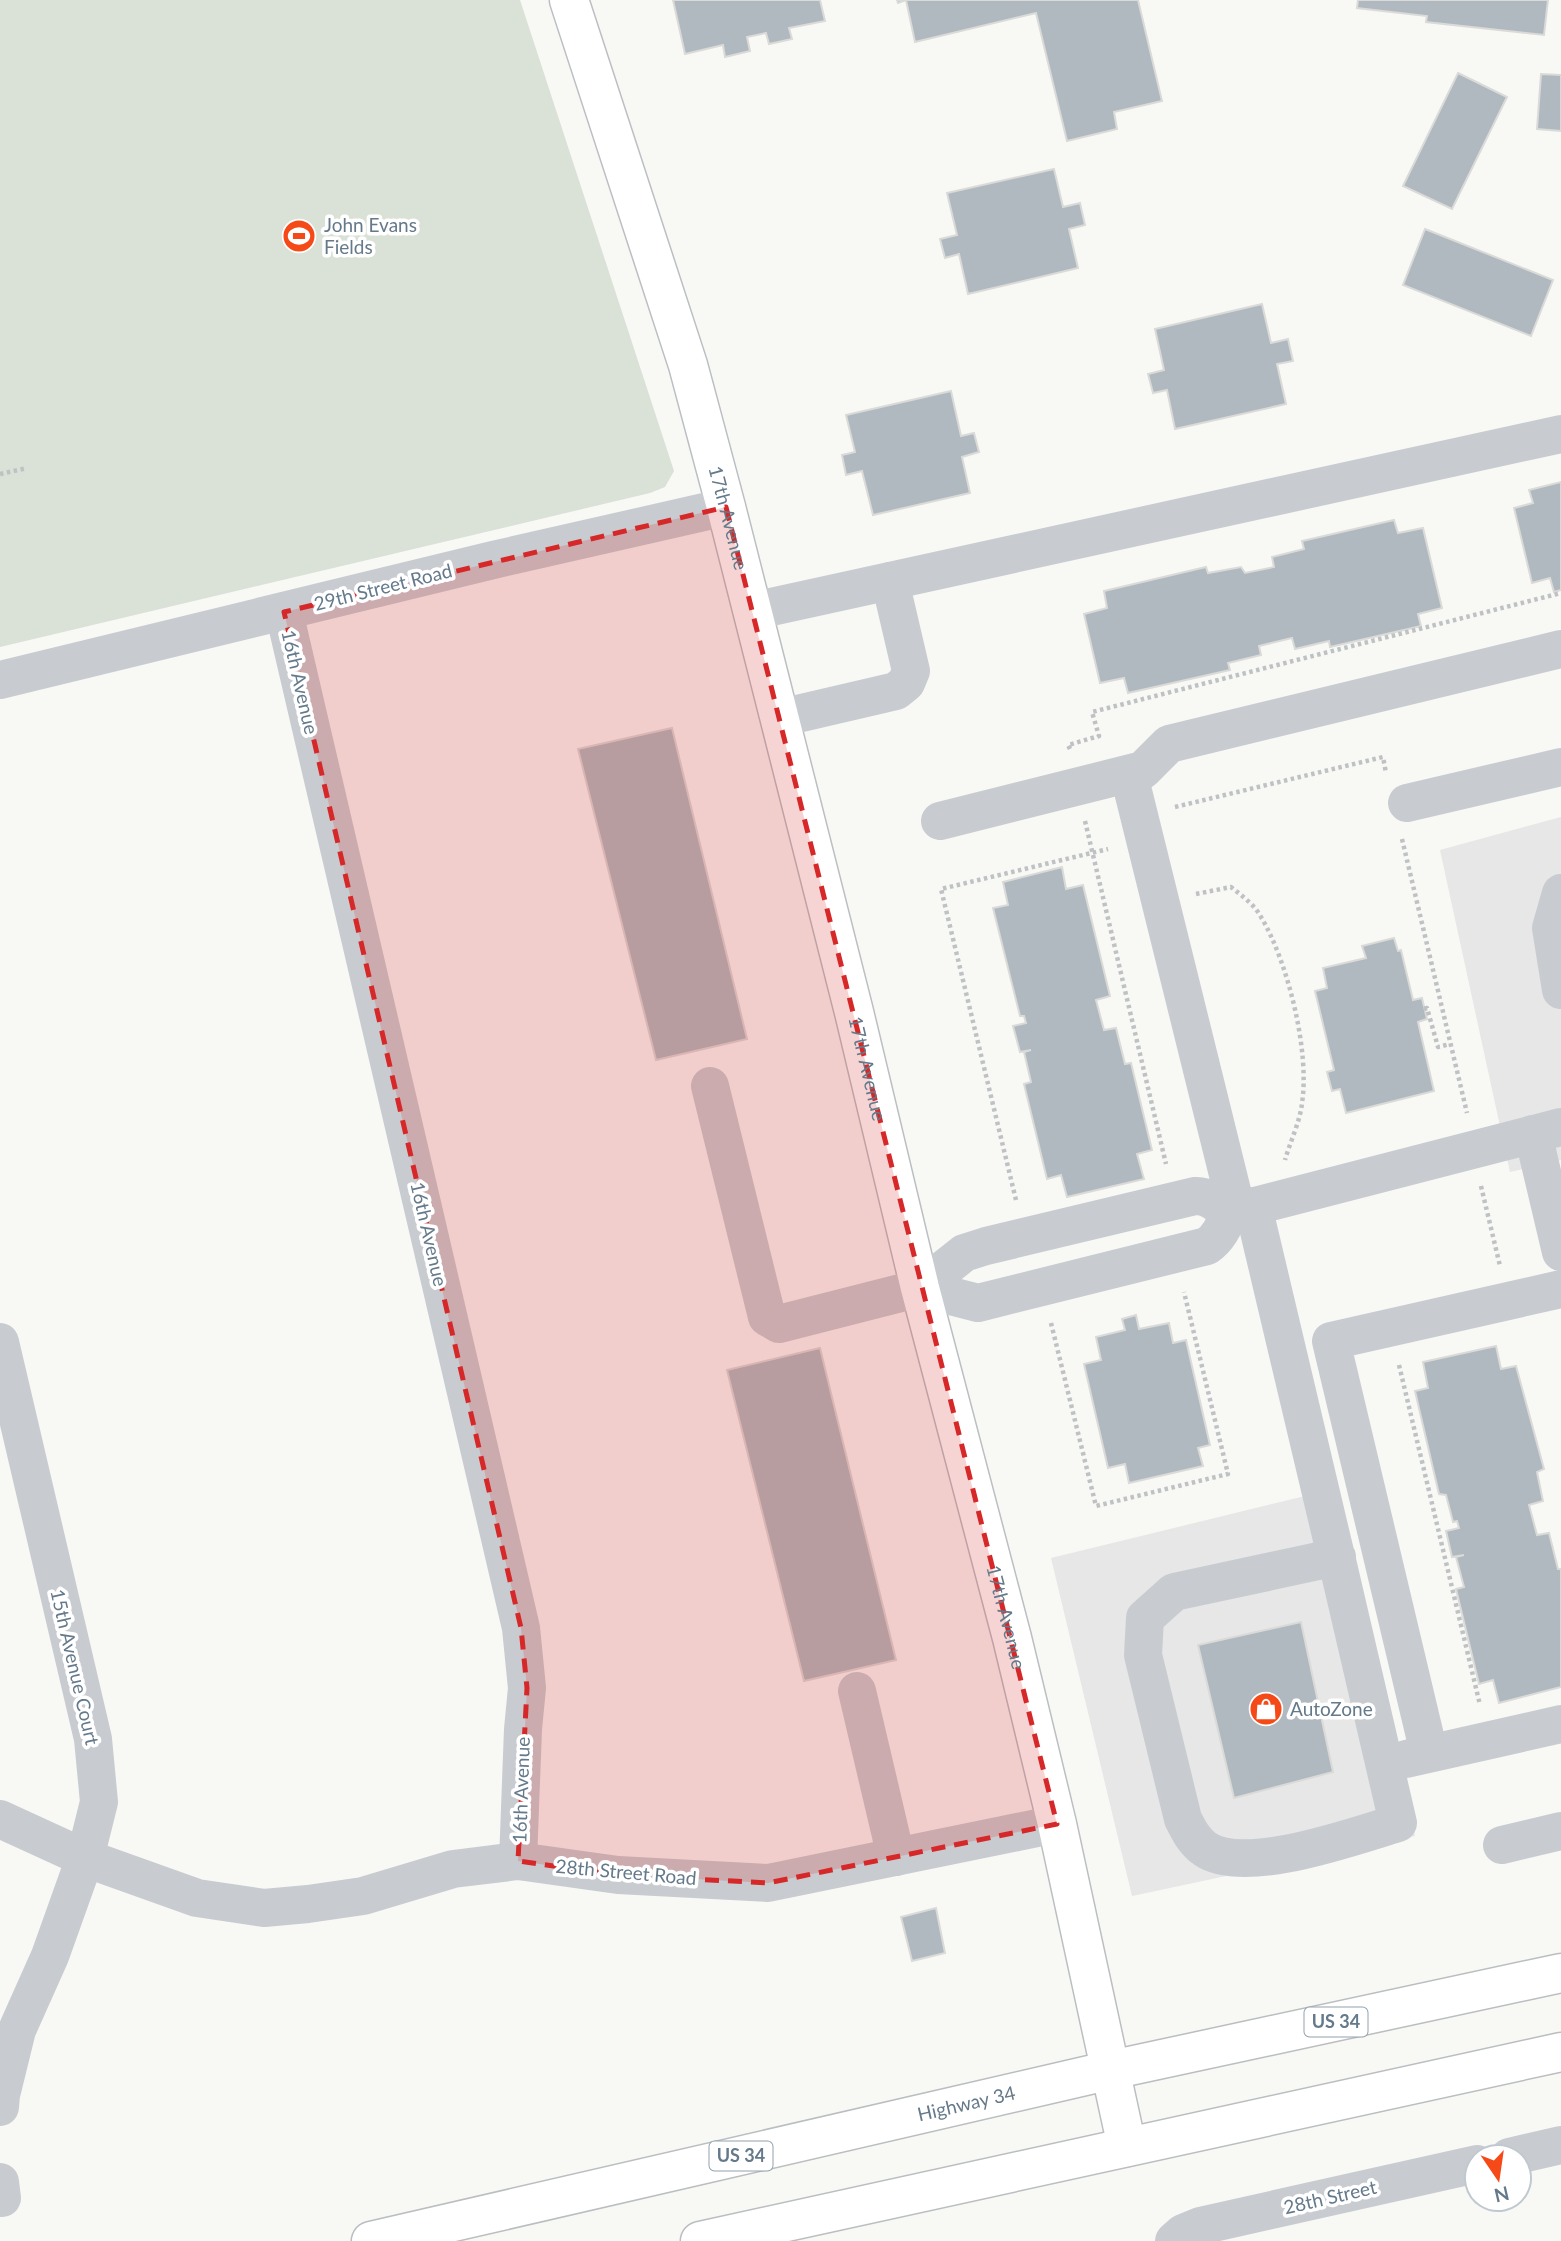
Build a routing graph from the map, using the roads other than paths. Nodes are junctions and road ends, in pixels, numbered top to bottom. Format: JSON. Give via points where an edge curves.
{"nodes":[{"id":1,"x":569,"y":0,"type":"edge"},
{"id":2,"x":1561,"y":434,"type":"edge"},
{"id":3,"x":726,"y":507,"type":"junction"},
{"id":4,"x":890,"y":581,"type":"junction"},
{"id":5,"x":753,"y":611,"type":"junction"},
{"id":6,"x":284,"y":612,"type":"junction"},
{"id":7,"x":1561,"y":649,"type":"edge"},
{"id":8,"x":0,"y":680,"type":"edge"},
{"id":9,"x":780,"y":718,"type":"junction"},
{"id":10,"x":1561,"y":767,"type":"edge"},
{"id":11,"x":1129,"y":775,"type":"junction"},
{"id":12,"x":1399,"y":807,"type":"road end"},
{"id":13,"x":940,"y":821,"type":"dead end"},
{"id":14,"x":1561,"y":892,"type":"edge"},
{"id":15,"x":1561,"y":990,"type":"edge"},
{"id":16,"x":710,"y":1086,"type":"dead end"},
{"id":17,"x":1547,"y":1130,"type":"edge"},
{"id":18,"x":1239,"y":1210,"type":"junction"},
{"id":19,"x":1561,"y":1252,"type":"edge"},
{"id":20,"x":920,"y":1287,"type":"junction"},
{"id":21,"x":1561,"y":1289,"type":"edge"},
{"id":22,"x":0,"y":1342,"type":"edge"},
{"id":23,"x":1337,"y":1557,"type":"junction"},
{"id":24,"x":857,"y":1691,"type":"dead end"},
{"id":25,"x":1561,"y":1724,"type":"edge"},
{"id":26,"x":1429,"y":1753,"type":"junction"},
{"id":27,"x":1384,"y":1764,"type":"junction"},
{"id":28,"x":0,"y":1819,"type":"edge"},
{"id":29,"x":1057,"y":1825,"type":"junction"},
{"id":30,"x":1561,"y":1831,"type":"edge"},
{"id":31,"x":1502,"y":1845,"type":"dead end"},
{"id":32,"x":896,"y":1857,"type":"junction"},
{"id":33,"x":85,"y":1858,"type":"junction"},
{"id":34,"x":518,"y":1861,"type":"junction"},
{"id":35,"x":1561,"y":1973,"type":"edge"},
{"id":36,"x":1561,"y":2052,"type":"edge"},
{"id":37,"x":1111,"y":2070,"type":"junction"},
{"id":38,"x":0,"y":2107,"type":"edge"},
{"id":39,"x":1561,"y":2146,"type":"edge"},
{"id":40,"x":1127,"y":2147,"type":"junction"},
{"id":41,"x":1533,"y":2152,"type":"edge"},
{"id":42,"x":1463,"y":2167,"type":"edge"},
{"id":43,"x":1179,"y":2237,"type":"edge"},
{"id":44,"x":371,"y":2241,"type":"edge"},
{"id":45,"x":700,"y":2241,"type":"edge"}],
"edges":[{"from":1,"to":3,"type":"main road","name":"17th Avenue","via":[[688,365]]},
{"from":2,"to":4,"type":"street"},
{"from":3,"to":5,"type":"main road","name":"17th Avenue"},
{"from":3,"to":6,"type":"street","name":"29th Street Road"},
{"from":4,"to":5,"type":"street"},
{"from":4,"to":9,"type":"street","via":[[911,671],[906,683],[896,691]]},
{"from":5,"to":9,"type":"main road","name":"17th Avenue"},
{"from":6,"to":8,"type":"street","name":"29th Street Road"},
{"from":6,"to":34,"type":"street","name":"16th Avenue","via":[[521,1628],[527,1688]]},
{"from":7,"to":11,"type":"street","via":[[1169,744],[1143,770]]},
{"from":9,"to":20,"type":"main road","name":"17th Avenue"},
{"from":10,"to":12,"type":"street"},
{"from":11,"to":13,"type":"street"},
{"from":11,"to":18,"type":"street"},
{"from":14,"to":15,"type":"street","via":[[1551,928]]},
{"from":16,"to":20,"type":"street","via":[[767,1317],[779,1324]]},
{"from":17,"to":18,"type":"street"},
{"from":17,"to":19,"type":"street"},
{"from":18,"to":20,"type":"street","via":[[1223,1209],[1200,1196],[1090,1221],[964,1252]]},
{"from":18,"to":20,"type":"street","via":[[1208,1246],[981,1302]]},
{"from":18,"to":23,"type":"street"},
{"from":20,"to":29,"type":"main road","name":"17th Avenue","via":[[998,1578]]},
{"from":21,"to":26,"type":"street","via":[[1331,1341]]},
{"from":22,"to":33,"type":"street","name":"15th Avenue Court","via":[[93,1738],[99,1802]]},
{"from":23,"to":27,"type":"street"},
{"from":23,"to":27,"type":"street","via":[[1174,1592],[1145,1618],[1143,1655],[1183,1819],[1206,1850],[1230,1858],[1280,1855],[1398,1823]]},
{"from":24,"to":32,"type":"street"},
{"from":25,"to":26,"type":"street"},
{"from":26,"to":27,"type":"street"},
{"from":28,"to":33,"type":"street","name":"28th Street Road"},
{"from":29,"to":32,"type":"street","name":"28th Street Road"},
{"from":29,"to":37,"type":"main road","name":"17th Avenue"},
{"from":30,"to":31,"type":"street"},
{"from":32,"to":34,"type":"street","name":"28th Street Road","via":[[768,1883],[618,1875]]},
{"from":33,"to":34,"type":"street","name":"28th Street Road","via":[[197,1898],[264,1908],[363,1896],[453,1869]]},
{"from":33,"to":38,"type":"street","name":"15th Avenue Court","via":[[50,1956],[17,2029]]},
{"from":35,"to":37,"type":"main road","name":"Highway 34","number":"US 34"},
{"from":36,"to":40,"type":"main road"},
{"from":37,"to":40,"type":"main road","name":"17th Avenue"},
{"from":37,"to":44,"type":"main road","name":"Highway 34","number":"US 34"},
{"from":39,"to":41,"type":"street"},
{"from":40,"to":45,"type":"main road"},
{"from":42,"to":43,"type":"street","name":"28th Street","via":[[1200,2226]]}]}
